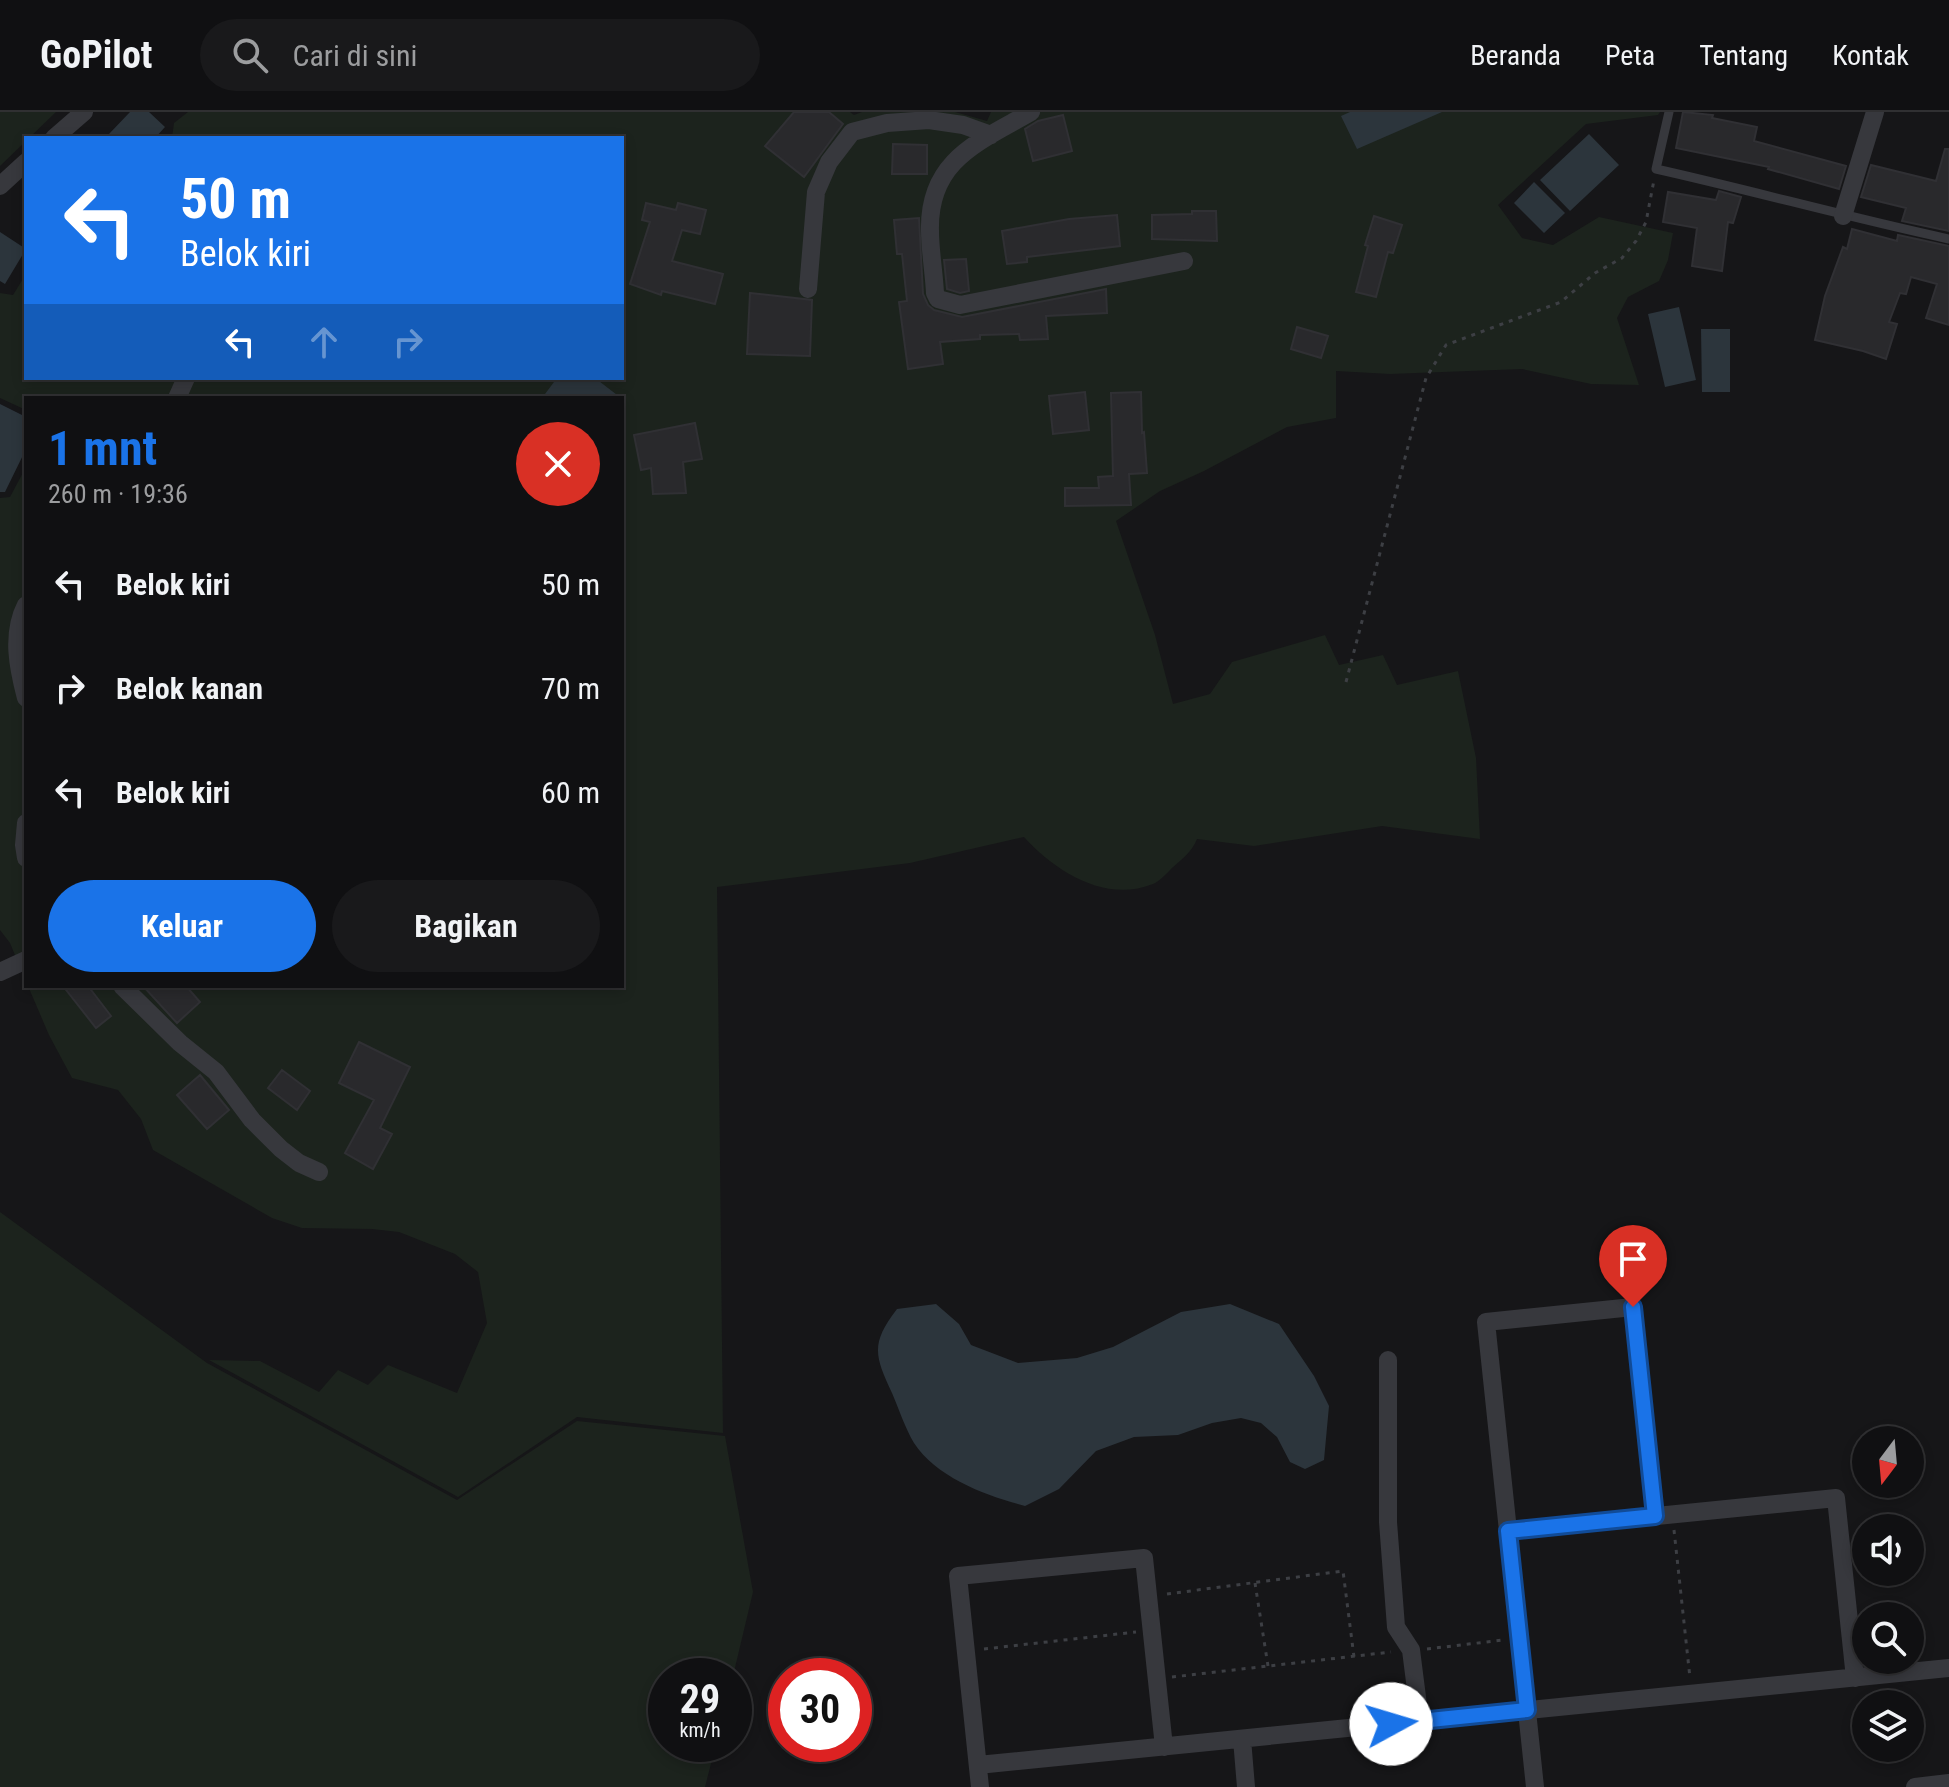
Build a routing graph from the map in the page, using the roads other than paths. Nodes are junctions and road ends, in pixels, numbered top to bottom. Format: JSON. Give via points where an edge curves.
{"nodes":[{"id":1,"x":84,"y":112,"type":"edge"},
{"id":2,"x":1031,"y":112,"type":"edge"},
{"id":3,"x":1669,"y":112,"type":"edge"},
{"id":4,"x":1875,"y":112,"type":"edge"},
{"id":5,"x":991,"y":135,"type":"junction"},
{"id":6,"x":56,"y":136,"type":"edge"},
{"id":7,"x":1843,"y":216,"type":"junction"},
{"id":8,"x":1949,"y":239,"type":"edge"},
{"id":9,"x":1184,"y":261,"type":"dead end"},
{"id":10,"x":808,"y":289,"type":"dead end"},
{"id":11,"x":24,"y":609,"type":"edge"},
{"id":12,"x":24,"y":686,"type":"edge"},
{"id":13,"x":24,"y":961,"type":"edge"},
{"id":14,"x":0,"y":972,"type":"edge"},
{"id":15,"x":124,"y":988,"type":"edge"},
{"id":16,"x":319,"y":1172,"type":"dead end"},
{"id":17,"x":1388,"y":1360,"type":"dead end"},
{"id":18,"x":1664,"y":1516,"type":"junction"},
{"id":19,"x":1508,"y":1531,"type":"junction"},
{"id":20,"x":1949,"y":1668,"type":"edge"},
{"id":21,"x":1855,"y":1678,"type":"junction"},
{"id":22,"x":1527,"y":1710,"type":"junction"},
{"id":23,"x":1420,"y":1721,"type":"junction"},
{"id":24,"x":1242,"y":1739,"type":"junction"},
{"id":25,"x":1164,"y":1747,"type":"junction"},
{"id":26,"x":978,"y":1765,"type":"junction"},
{"id":27,"x":1949,"y":1783,"type":"edge"},
{"id":28,"x":980,"y":1787,"type":"edge"},
{"id":29,"x":1246,"y":1787,"type":"edge"},
{"id":30,"x":1535,"y":1787,"type":"edge"},
{"id":31,"x":1915,"y":1787,"type":"edge"}],
"edges":[{"from":1,"to":6,"type":"street"},
{"from":2,"to":5,"type":"street"},
{"from":3,"to":7,"type":"lane","via":[[1656,169]]},
{"from":4,"to":7,"type":"street"},
{"from":5,"to":9,"type":"street","via":[[963,153],[936,184],[930,227],[938,299],[960,305]]},
{"from":5,"to":10,"type":"street","via":[[929,120],[852,132],[829,162],[816,192]]},
{"from":7,"to":8,"type":"lane"},
{"from":11,"to":12,"type":"street","via":[[16,639]]},
{"from":13,"to":14,"type":"street"},
{"from":15,"to":16,"type":"street","via":[[216,1072],[281,1149]]},
{"from":17,"to":23,"type":"street","via":[[1388,1522],[1396,1627],[1411,1650]]},
{"from":18,"to":19,"type":"street"},
{"from":18,"to":19,"type":"street","via":[[1633,1307],[1619,1308],[1486,1322]]},
{"from":18,"to":21,"type":"street","via":[[1836,1498]]},
{"from":19,"to":22,"type":"street"},
{"from":20,"to":21,"type":"street"},
{"from":21,"to":22,"type":"street"},
{"from":22,"to":23,"type":"street"},
{"from":22,"to":30,"type":"street"},
{"from":23,"to":24,"type":"street"},
{"from":24,"to":25,"type":"street"},
{"from":24,"to":29,"type":"street"},
{"from":25,"to":26,"type":"street"},
{"from":25,"to":26,"type":"street","via":[[1144,1558],[958,1576]]},
{"from":26,"to":28,"type":"street"},
{"from":27,"to":31,"type":"street"}]}
